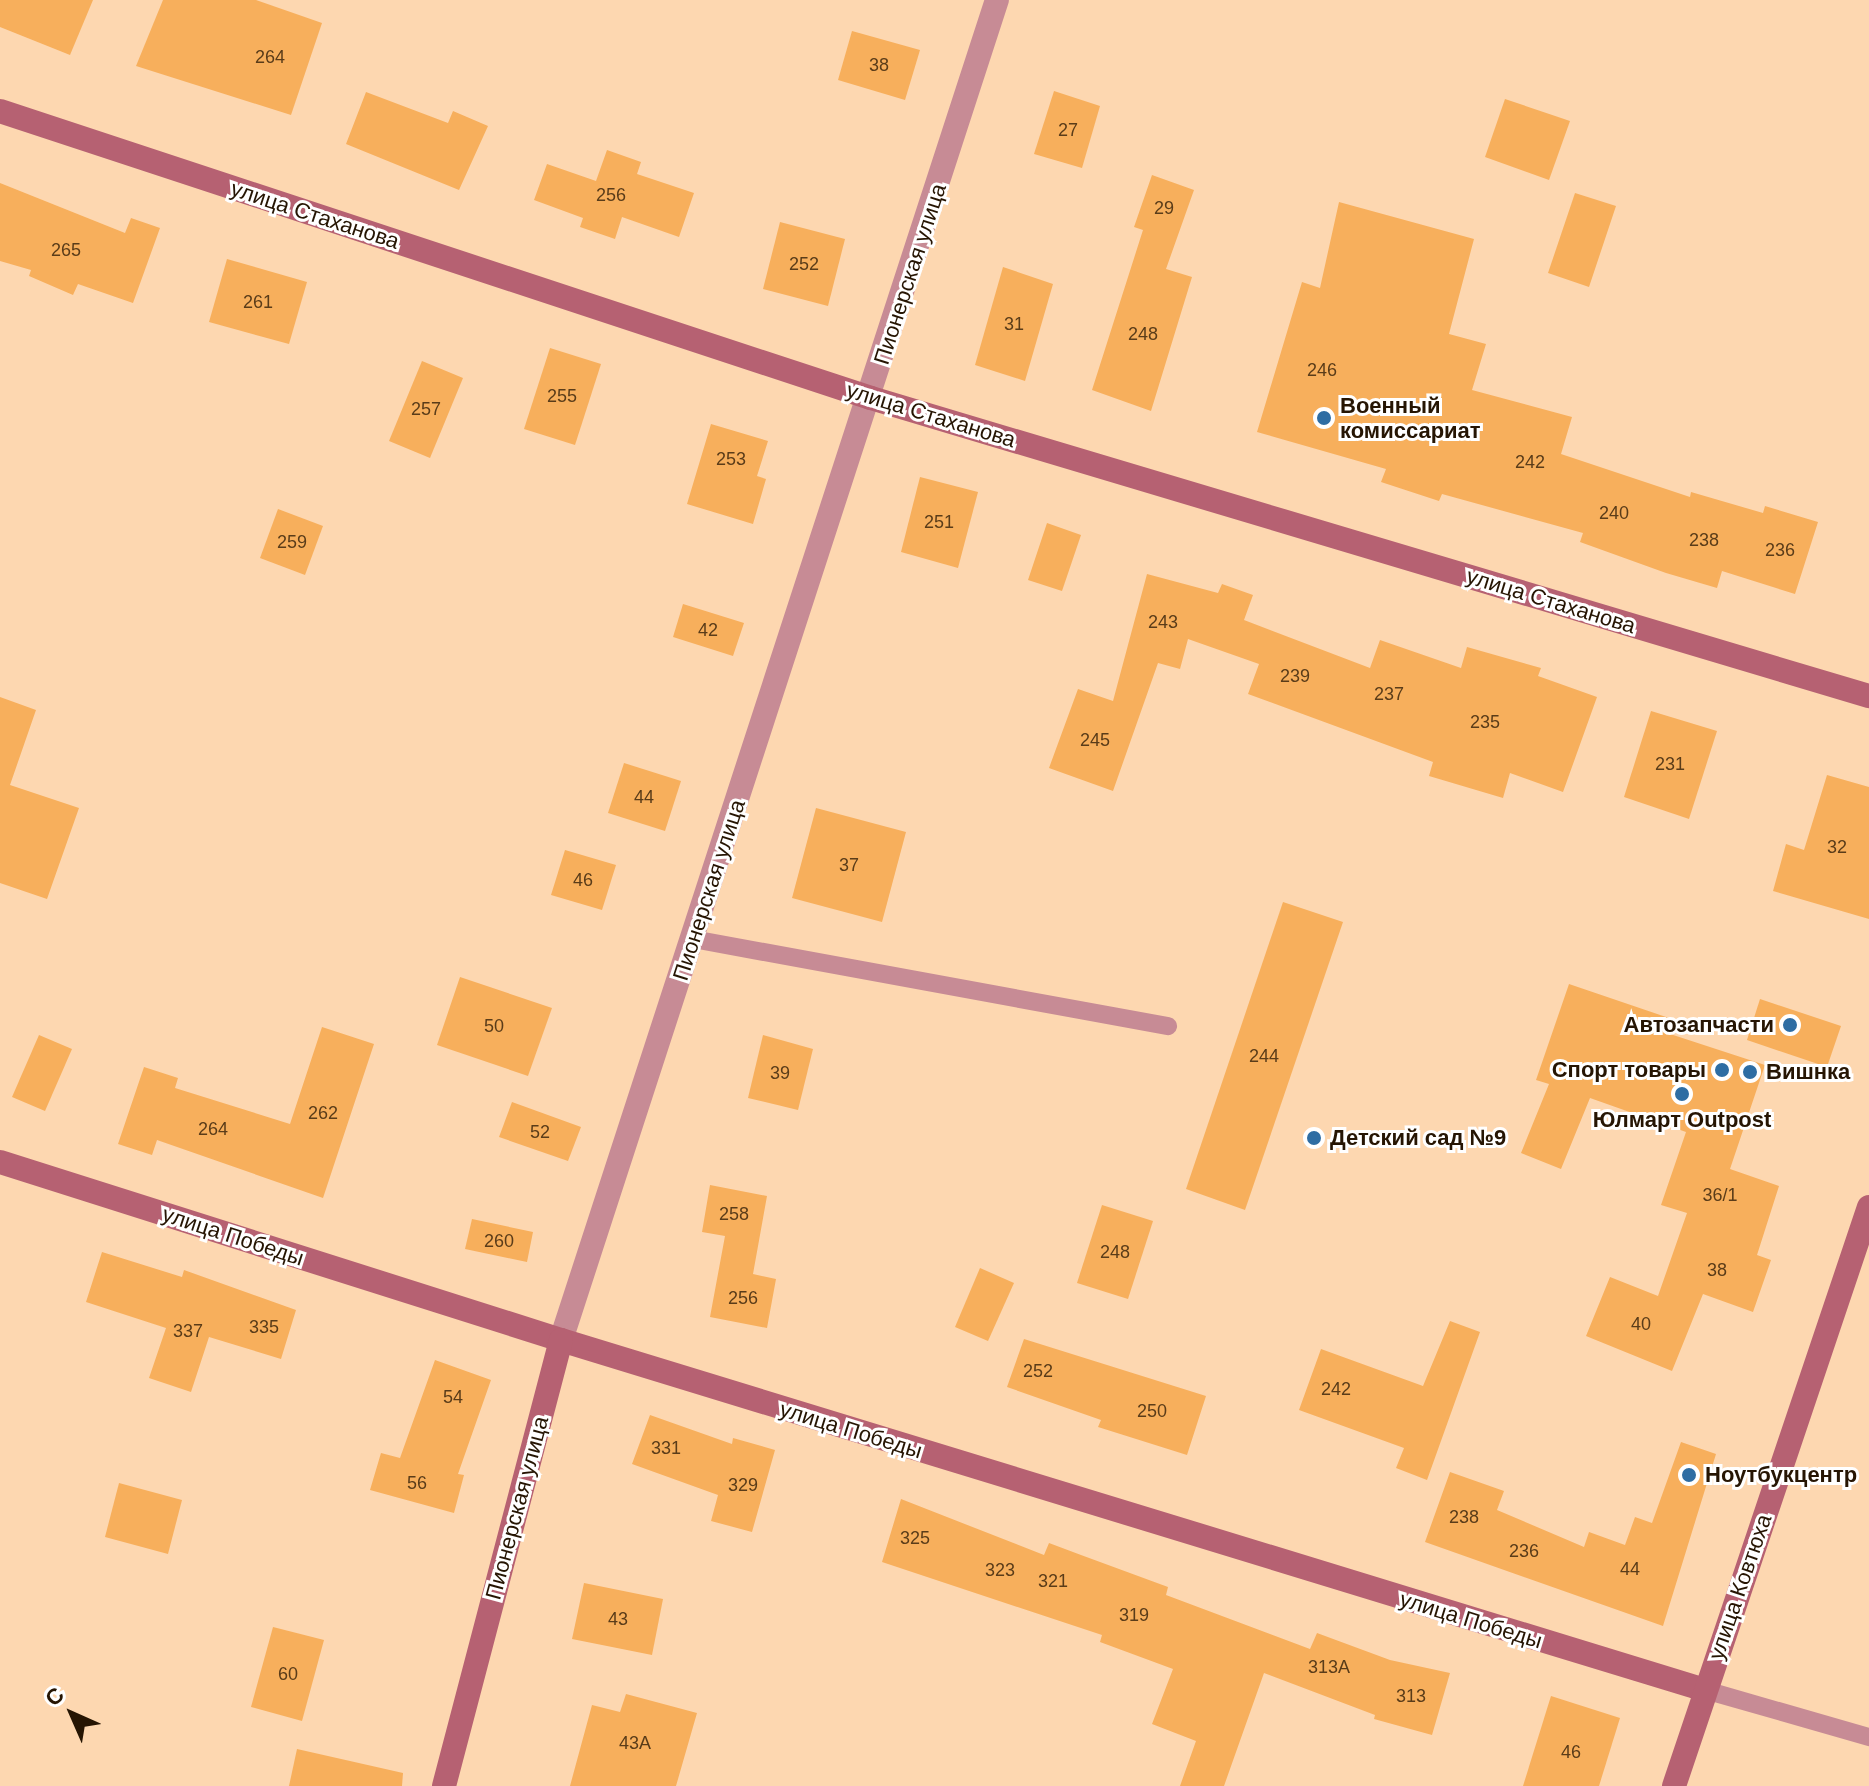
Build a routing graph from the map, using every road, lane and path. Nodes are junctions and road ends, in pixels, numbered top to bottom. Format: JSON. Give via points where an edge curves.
{"nodes":[{"id":1,"x":997,"y":0,"type":"edge"},
{"id":2,"x":0,"y":111,"type":"edge"},
{"id":3,"x":871,"y":398,"type":"junction"},
{"id":4,"x":1869,"y":696,"type":"edge"},
{"id":5,"x":693,"y":939,"type":"junction"},
{"id":6,"x":1168,"y":1026,"type":"dead end"},
{"id":7,"x":0,"y":1162,"type":"edge"},
{"id":8,"x":1869,"y":1207,"type":"edge"},
{"id":9,"x":561,"y":1340,"type":"junction"},
{"id":10,"x":1705,"y":1690,"type":"junction"},
{"id":11,"x":1869,"y":1737,"type":"edge"},
{"id":12,"x":444,"y":1786,"type":"edge"},
{"id":13,"x":1674,"y":1786,"type":"edge"}],
"edges":[{"from":1,"to":3,"type":"street","name":"Пионерская улица"},
{"from":2,"to":3,"type":"street","name":"улица Стаханова"},
{"from":3,"to":4,"type":"street","name":"улица Стаханова"},
{"from":3,"to":5,"type":"street","name":"Пионерская улица"},
{"from":5,"to":6,"type":"lane"},
{"from":5,"to":9,"type":"street","name":"Пионерская улица"},
{"from":7,"to":9,"type":"street","name":"улица Победы"},
{"from":8,"to":10,"type":"street","name":"улица Ковтюха"},
{"from":9,"to":10,"type":"street","name":"улица Победы"},
{"from":9,"to":12,"type":"street","name":"Пионерская улица"},
{"from":10,"to":11,"type":"lane"},
{"from":10,"to":13,"type":"street","name":"улица Ковтюха"}]}
